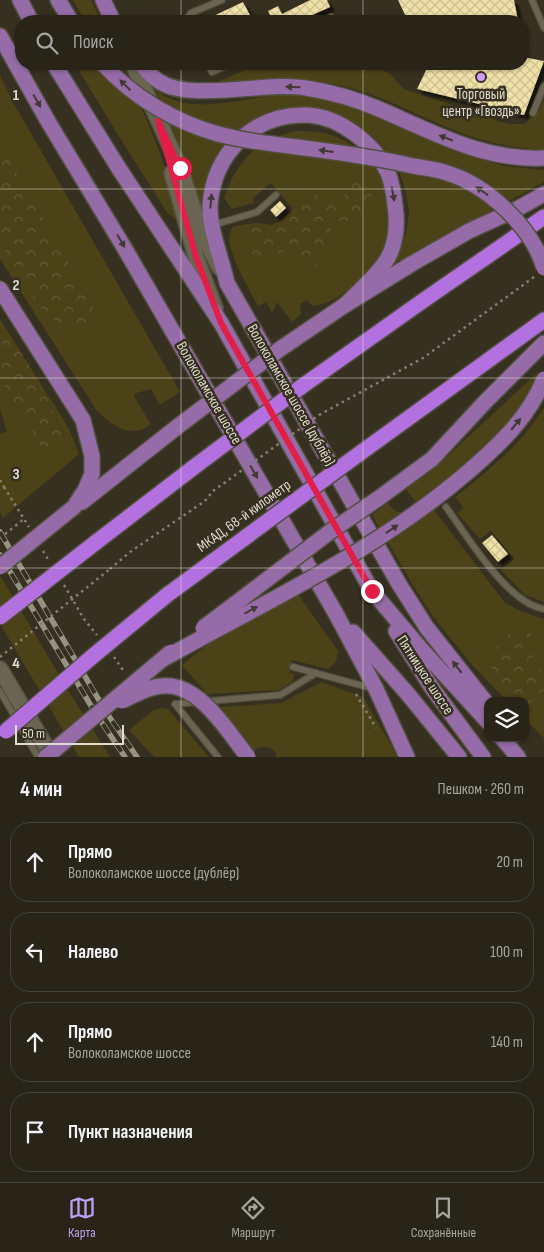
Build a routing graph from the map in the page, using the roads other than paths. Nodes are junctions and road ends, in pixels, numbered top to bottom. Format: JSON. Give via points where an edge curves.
{"nodes":[{"id":1,"x":20,"y":0,"type":"edge"},
{"id":2,"x":58,"y":0,"type":"edge"},
{"id":3,"x":103,"y":0,"type":"edge"},
{"id":4,"x":222,"y":0,"type":"edge"},
{"id":5,"x":532,"y":0,"type":"edge"},
{"id":6,"x":28,"y":15,"type":"edge"},
{"id":7,"x":67,"y":15,"type":"edge"},
{"id":8,"x":110,"y":15,"type":"edge"},
{"id":9,"x":190,"y":15,"type":"edge"},
{"id":10,"x":544,"y":28,"type":"edge"},
{"id":11,"x":0,"y":36,"type":"edge"},
{"id":12,"x":15,"y":63,"type":"edge"},
{"id":13,"x":19,"y":70,"type":"edge"},
{"id":14,"x":58,"y":70,"type":"edge"},
{"id":15,"x":109,"y":70,"type":"edge"},
{"id":16,"x":136,"y":70,"type":"edge"},
{"id":17,"x":147,"y":70,"type":"edge"},
{"id":18,"x":544,"y":86,"type":"edge"},
{"id":19,"x":532,"y":113,"type":"dead end"},
{"id":20,"x":158,"y":121,"type":"junction"},
{"id":21,"x":544,"y":158,"type":"edge"},
{"id":22,"x":544,"y":194,"type":"edge"},
{"id":23,"x":276,"y":195,"type":"dead end"},
{"id":24,"x":544,"y":217,"type":"edge"},
{"id":25,"x":213,"y":225,"type":"junction"},
{"id":26,"x":540,"y":272,"type":"edge"},
{"id":27,"x":227,"y":283,"type":"junction"},
{"id":28,"x":0,"y":289,"type":"edge"},
{"id":29,"x":345,"y":305,"type":"junction"},
{"id":30,"x":544,"y":320,"type":"edge"},
{"id":31,"x":221,"y":323,"type":"junction"},
{"id":32,"x":544,"y":343,"type":"edge"},
{"id":33,"x":544,"y":378,"type":"edge"},
{"id":34,"x":74,"y":507,"type":"junction"},
{"id":35,"x":446,"y":507,"type":"dead end"},
{"id":36,"x":0,"y":567,"type":"edge"},
{"id":37,"x":372,"y":591,"type":"junction"},
{"id":38,"x":544,"y":609,"type":"edge"},
{"id":39,"x":335,"y":612,"type":"junction"},
{"id":40,"x":0,"y":617,"type":"edge"},
{"id":41,"x":163,"y":659,"type":"junction"},
{"id":42,"x":293,"y":667,"type":"dead end"},
{"id":43,"x":0,"y":669,"type":"edge"},
{"id":44,"x":316,"y":673,"type":"junction"},
{"id":45,"x":376,"y":689,"type":"junction"},
{"id":46,"x":0,"y":691,"type":"edge"},
{"id":47,"x":484,"y":700,"type":"edge"},
{"id":48,"x":107,"y":707,"type":"junction"},
{"id":49,"x":484,"y":718,"type":"edge"},
{"id":50,"x":3,"y":735,"type":"edge"},
{"id":51,"x":505,"y":742,"type":"edge"},
{"id":52,"x":517,"y":742,"type":"edge"},
{"id":53,"x":38,"y":757,"type":"edge"},
{"id":54,"x":46,"y":757,"type":"edge"},
{"id":55,"x":52,"y":757,"type":"edge"},
{"id":56,"x":218,"y":757,"type":"edge"},
{"id":57,"x":248,"y":757,"type":"edge"},
{"id":58,"x":407,"y":757,"type":"edge"},
{"id":59,"x":459,"y":757,"type":"edge"},
{"id":60,"x":483,"y":757,"type":"edge"},
{"id":61,"x":518,"y":757,"type":"edge"},
{"id":62,"x":528,"y":757,"type":"edge"}],
"edges":[{"from":1,"to":6,"type":"main road"},
{"from":2,"to":7,"type":"main road"},
{"from":3,"to":8,"type":"main road"},
{"from":4,"to":9,"type":"lane"},
{"from":5,"to":10,"type":"lane"},
{"from":11,"to":12,"type":"main road","name":"Волоколамское шоссе","one_way":true},
{"from":13,"to":39,"type":"main road","name":"Волоколамское шоссе","one_way":true},
{"from":14,"to":31,"type":"main road"},
{"from":26,"to":15,"type":"main road","one_way":true,"bridge":true,"via":[[533,242],[518,222],[499,203],[448,173],[372,157],[218,134],[174,118],[133,92]]},
{"from":16,"to":20,"type":"main road","name":"Волоколамское шоссе (дублёр)"},
{"from":21,"to":17,"type":"main road","one_way":true,"via":[[507,157],[481,151],[339,94],[304,87],[194,91],[160,82]]},
{"from":18,"to":19,"type":"lane"},
{"from":20,"to":27,"type":"main road","name":"Волоколамское шоссе (дублёр)","via":[[180,168],[201,232]]},
{"from":20,"to":31,"type":"main road","via":[[196,257]]},
{"from":22,"to":29,"type":"main road","via":[[413,262]]},
{"from":23,"to":25,"type":"lane","via":[[257,212]]},
{"from":24,"to":40,"type":"highway","bridge":true,"via":[[301,387]]},
{"from":25,"to":27,"type":"main road"},
{"from":25,"to":29,"type":"main road","one_way":true,"via":[[210,208],[220,165],[246,134],[286,117],[309,115],[335,122],[357,134],[388,172],[396,230],[385,263]]},
{"from":47,"to":27,"type":"main road","name":"Волоколамское шоссе (дублёр)","one_way":true,"via":[[427,628],[399,584]]},
{"from":28,"to":34,"type":"main road","via":[[83,420],[92,456],[92,474]]},
{"from":29,"to":34,"type":"main road","bridge":true,"via":[[280,349]]},
{"from":30,"to":50,"type":"highway","name":"МКАД, 68-й километр","bridge":true,"via":[[167,595]]},
{"from":31,"to":37,"type":"main road"},
{"from":32,"to":41,"type":"main road","bridge":true,"via":[[432,459],[330,531]]},
{"from":41,"to":33,"type":"main road","one_way":true,"bridge":true,"via":[[335,565],[419,511],[495,448],[520,421]]},
{"from":34,"to":36,"type":"main road","bridge":true},
{"from":35,"to":38,"type":"lane","via":[[502,583],[521,600]]},
{"from":37,"to":49,"type":"main road"},
{"from":37,"to":60,"type":"main road","name":"Пятницкое шоссе","via":[[432,688]]},
{"from":39,"to":45,"type":"main road","name":"Волоколамское шоссе"},
{"from":39,"to":59,"type":"main road","name":"Пятницкое шоссе"},
{"from":41,"to":48,"type":"main road","bridge":true},
{"from":42,"to":44,"type":"lane"},
{"from":43,"to":55,"type":"main road"},
{"from":44,"to":45,"type":"lane"},
{"from":44,"to":56,"type":"lane","via":[[280,695],[175,704]]},
{"from":45,"to":58,"type":"main road","name":"Волоколамское шоссе"},
{"from":46,"to":53,"type":"lane"},
{"from":48,"to":54,"type":"main road","bridge":true},
{"from":48,"to":57,"type":"main road","bridge":true,"via":[[153,687],[164,685],[185,690],[205,704]]},
{"from":51,"to":61,"type":"main road"},
{"from":52,"to":62,"type":"main road"}]}
